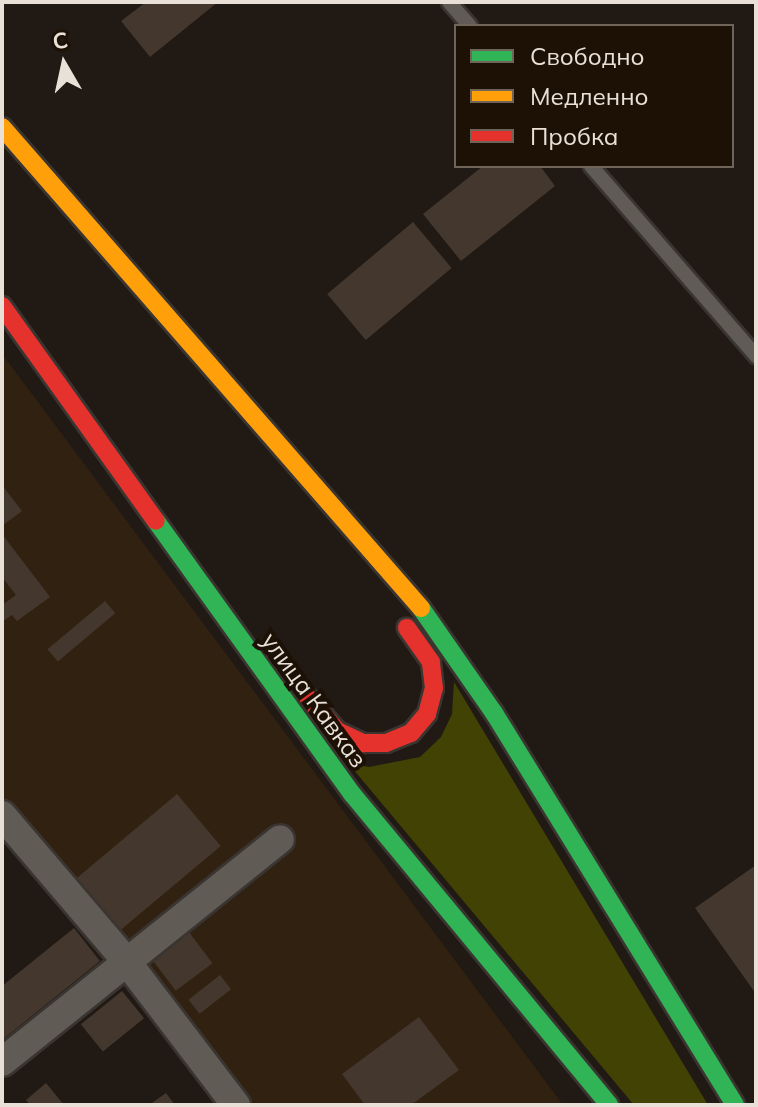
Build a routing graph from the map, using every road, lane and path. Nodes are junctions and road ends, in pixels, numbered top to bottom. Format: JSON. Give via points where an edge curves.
{"nodes":[{"id":1,"x":449,"y":2,"type":"edge"},
{"id":2,"x":468,"y":24,"type":"edge"},
{"id":3,"x":2,"y":127,"type":"edge"},
{"id":4,"x":593,"y":168,"type":"edge"},
{"id":5,"x":2,"y":306,"type":"edge"},
{"id":6,"x":756,"y":356,"type":"edge"},
{"id":7,"x":264,"y":420,"type":"junction"},
{"id":8,"x":135,"y":494,"type":"junction"},
{"id":9,"x":2,"y":815,"type":"edge"},
{"id":10,"x":280,"y":839,"type":"dead end"},
{"id":11,"x":127,"y":962,"type":"junction"},
{"id":12,"x":2,"y":1062,"type":"edge"},
{"id":13,"x":236,"y":1105,"type":"edge"},
{"id":14,"x":609,"y":1105,"type":"edge"},
{"id":15,"x":735,"y":1105,"type":"edge"}],
"edges":[{"from":1,"to":2,"type":"lane"},
{"from":3,"to":7,"type":"highway"},
{"from":4,"to":6,"type":"lane"},
{"from":5,"to":8,"type":"highway","name":"улица Кавказ"},
{"from":7,"to":8,"type":"highway","via":[[431,662],[434,688],[427,714],[411,733],[386,743],[363,743],[337,731]]},
{"from":7,"to":15,"type":"highway","via":[[399,577],[494,713]]},
{"from":8,"to":14,"type":"highway","name":"улица Кавказ","via":[[353,795]]},
{"from":9,"to":11,"type":"street"},
{"from":10,"to":11,"type":"street"},
{"from":11,"to":12,"type":"street"},
{"from":11,"to":13,"type":"street"}]}
